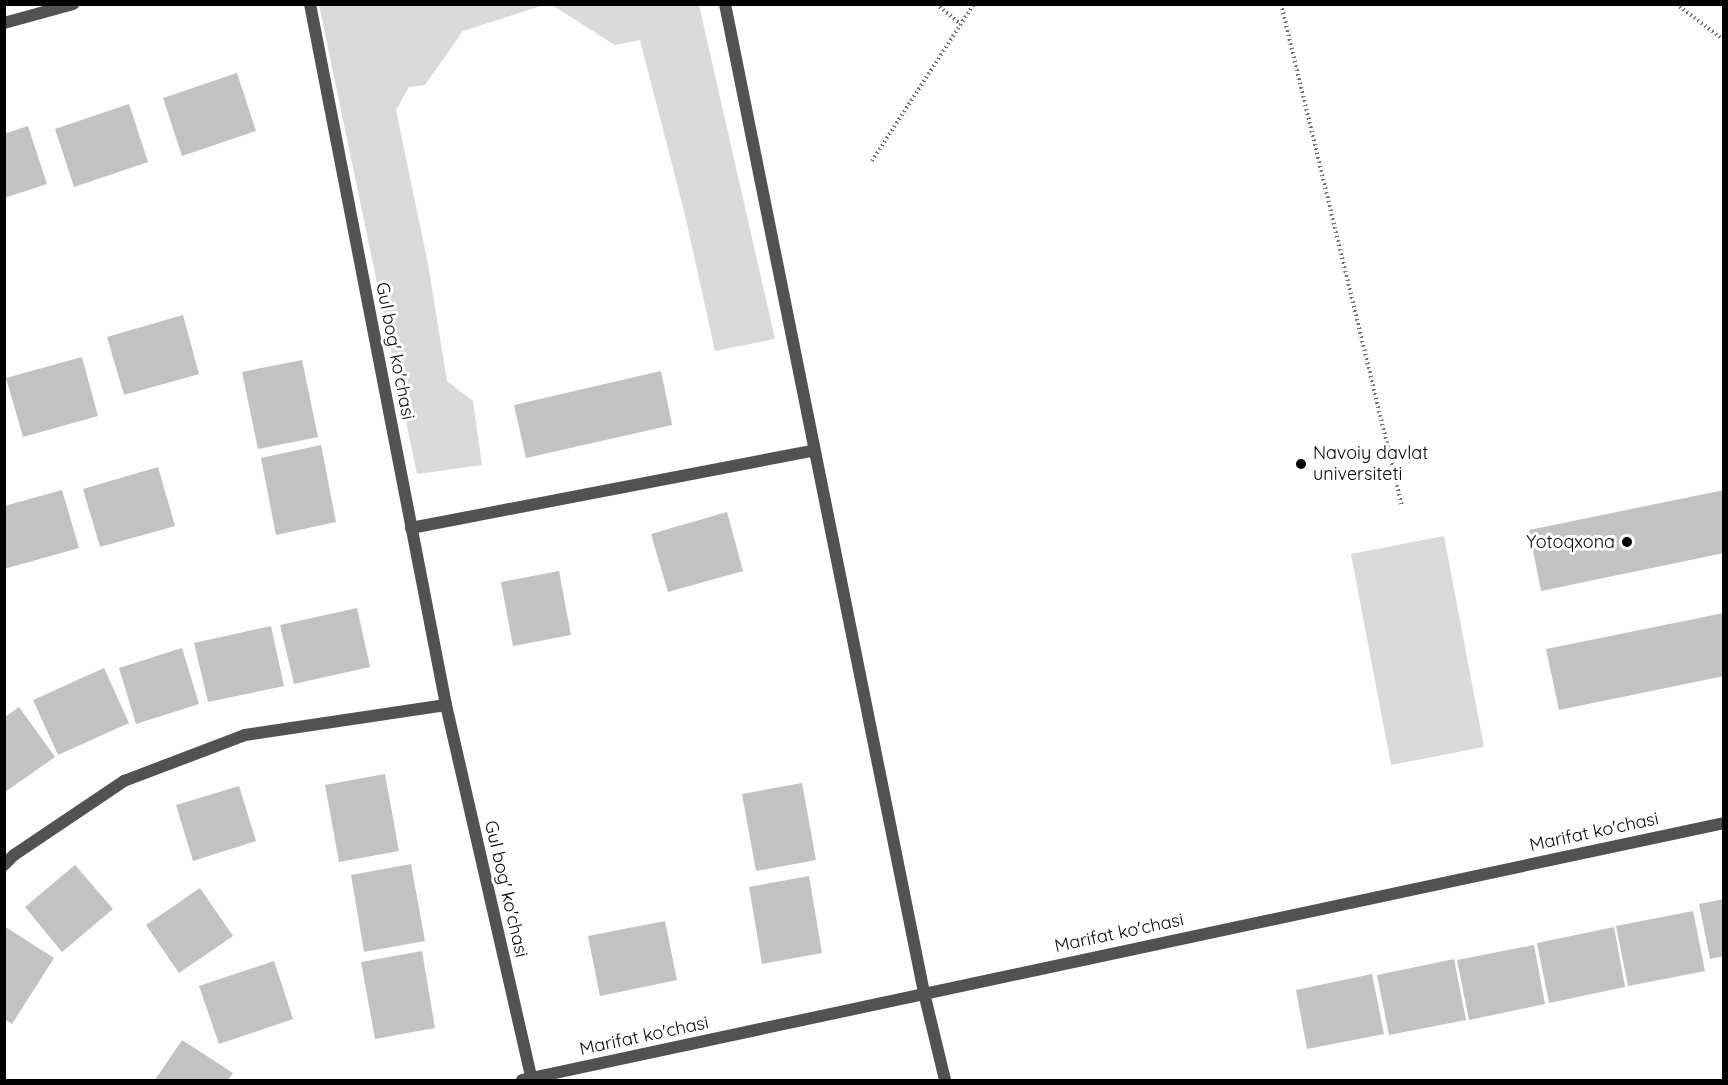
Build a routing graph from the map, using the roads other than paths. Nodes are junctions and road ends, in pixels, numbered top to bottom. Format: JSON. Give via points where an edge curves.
{"nodes":[{"id":1,"x":73,"y":4,"type":"edge"},
{"id":2,"x":310,"y":4,"type":"edge"},
{"id":3,"x":725,"y":4,"type":"edge"},
{"id":4,"x":4,"y":22,"type":"edge"},
{"id":5,"x":815,"y":450,"type":"junction"},
{"id":6,"x":411,"y":528,"type":"junction"},
{"id":7,"x":446,"y":705,"type":"junction"},
{"id":8,"x":1724,"y":823,"type":"edge"},
{"id":9,"x":4,"y":864,"type":"edge"},
{"id":10,"x":924,"y":993,"type":"junction"},
{"id":11,"x":528,"y":1080,"type":"edge"},
{"id":12,"x":945,"y":1080,"type":"edge"}],
"edges":[{"from":1,"to":4,"type":"street"},
{"from":2,"to":6,"type":"street","name":"Gul bog' ko'chasi"},
{"from":3,"to":5,"type":"street"},
{"from":5,"to":6,"type":"street"},
{"from":5,"to":10,"type":"street"},
{"from":6,"to":7,"type":"street","name":"Gul bog' ko'chasi"},
{"from":7,"to":9,"type":"street","via":[[244,735],[124,781]]},
{"from":7,"to":11,"type":"street","name":"Gul bog' ko'chasi"},
{"from":8,"to":10,"type":"street","name":"Marifat ko'chasi"},
{"from":10,"to":11,"type":"street","name":"Marifat ko'chasi"},
{"from":10,"to":12,"type":"street"}]}
